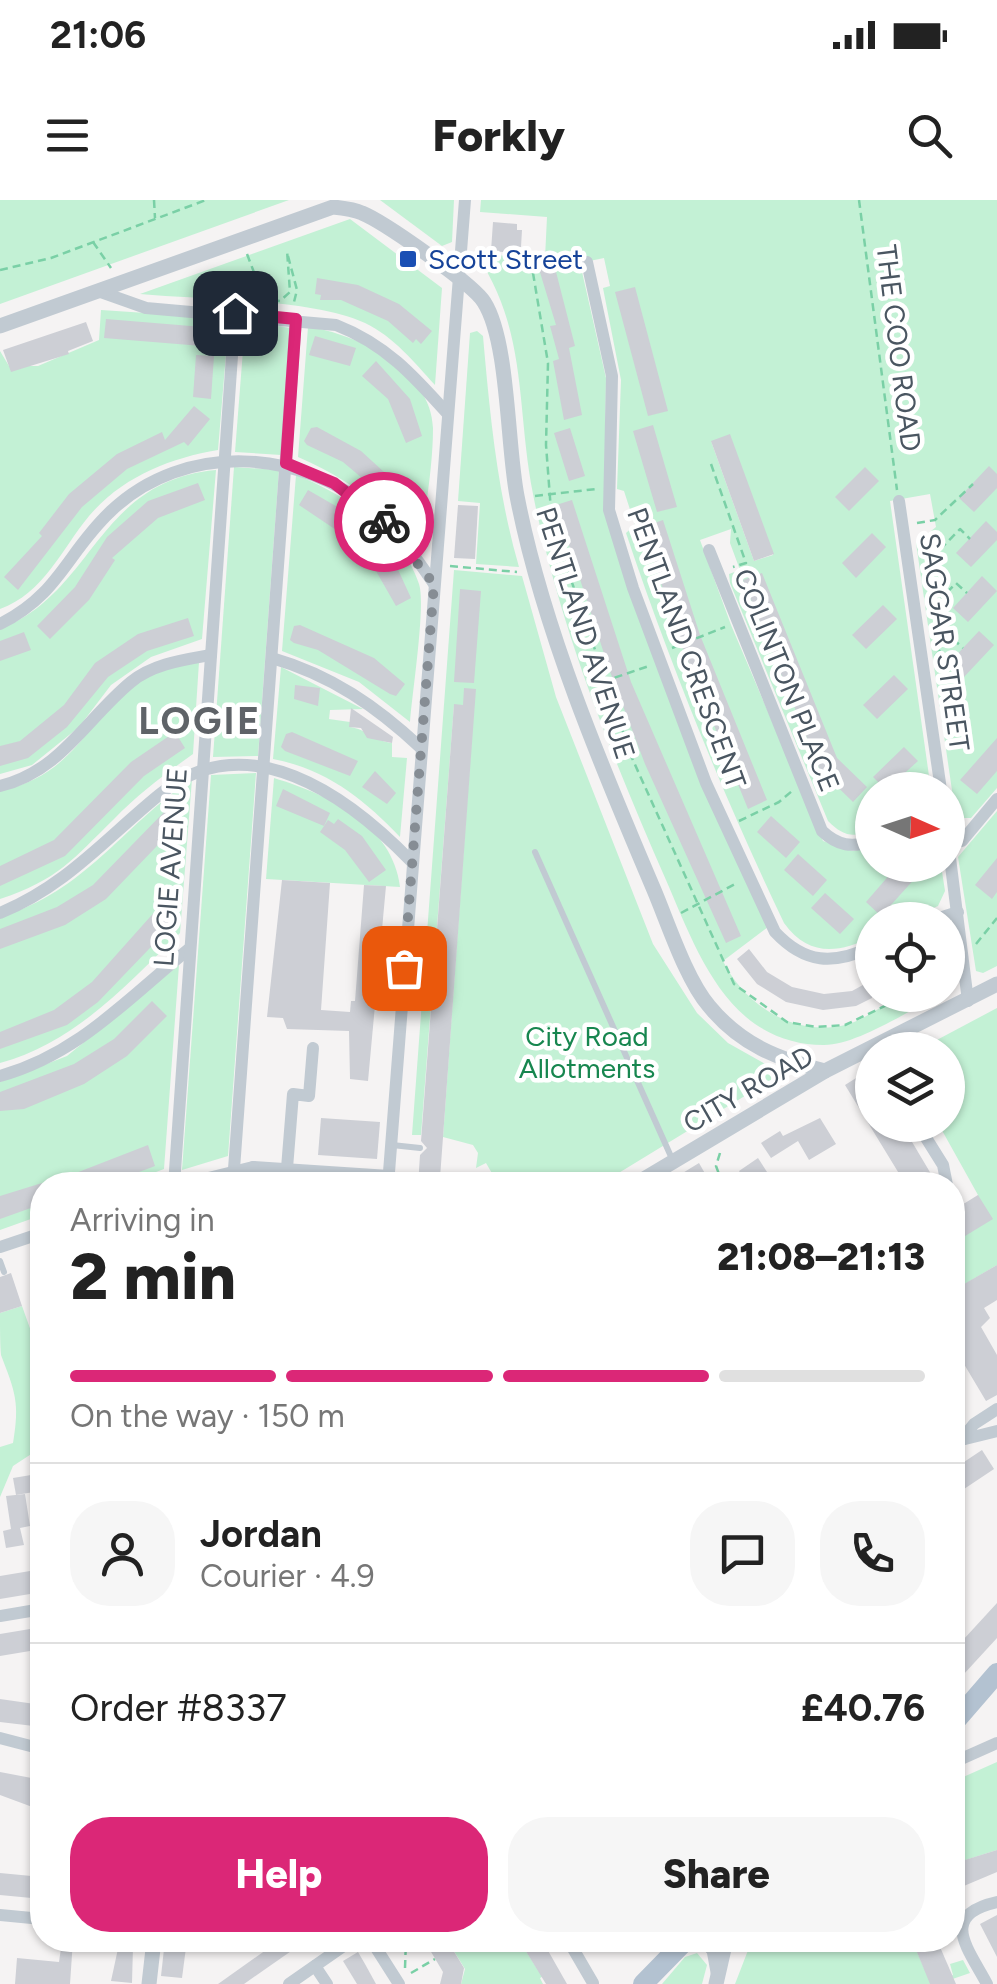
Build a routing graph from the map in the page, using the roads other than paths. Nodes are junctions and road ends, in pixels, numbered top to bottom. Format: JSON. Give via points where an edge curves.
{"nodes":[{"id":1,"x":351,"y":200,"type":"edge"},
{"id":2,"x":465,"y":200,"type":"edge"},
{"id":3,"x":333,"y":207,"type":"junction"},
{"id":4,"x":587,"y":262,"type":"dead end"},
{"id":5,"x":460,"y":280,"type":"junction"},
{"id":6,"x":98,"y":291,"type":"junction"},
{"id":7,"x":235,"y":313,"type":"junction"},
{"id":8,"x":296,"y":319,"type":"junction"},
{"id":9,"x":0,"y":326,"type":"edge"},
{"id":10,"x":447,"y":413,"type":"junction"},
{"id":11,"x":226,"y":461,"type":"junction"},
{"id":12,"x":286,"y":463,"type":"junction"},
{"id":13,"x":899,"y":501,"type":"road end"},
{"id":14,"x":709,"y":550,"type":"dead end"},
{"id":15,"x":434,"y":584,"type":"junction"},
{"id":16,"x":0,"y":624,"type":"edge"},
{"id":17,"x":210,"y":654,"type":"junction"},
{"id":18,"x":272,"y":658,"type":"junction"},
{"id":19,"x":421,"y":748,"type":"junction"},
{"id":20,"x":203,"y":768,"type":"junction"},
{"id":21,"x":264,"y":768,"type":"junction"},
{"id":22,"x":938,"y":772,"type":"edge"},
{"id":23,"x":0,"y":786,"type":"edge"},
{"id":24,"x":997,"y":799,"type":"edge"},
{"id":25,"x":965,"y":837,"type":"edge"},
{"id":26,"x":855,"y":845,"type":"edge"},
{"id":27,"x":535,"y":852,"type":"dead end"},
{"id":28,"x":412,"y":862,"type":"junction"},
{"id":29,"x":0,"y":913,"type":"edge"},
{"id":30,"x":190,"y":949,"type":"junction"},
{"id":31,"x":855,"y":953,"type":"edge"},
{"id":32,"x":965,"y":984,"type":"edge"},
{"id":33,"x":997,"y":984,"type":"edge"},
{"id":34,"x":968,"y":1001,"type":"junction"},
{"id":35,"x":908,"y":1032,"type":"edge"},
{"id":36,"x":313,"y":1048,"type":"dead end"},
{"id":37,"x":855,"y":1058,"type":"edge"},
{"id":38,"x":826,"y":1071,"type":"junction"},
{"id":39,"x":0,"y":1076,"type":"edge"},
{"id":40,"x":929,"y":1142,"type":"edge"},
{"id":41,"x":391,"y":1145,"type":"junction"},
{"id":42,"x":420,"y":1148,"type":"dead end"},
{"id":43,"x":253,"y":1167,"type":"junction"},
{"id":44,"x":234,"y":1168,"type":"junction"},
{"id":45,"x":287,"y":1168,"type":"junction"},
{"id":46,"x":178,"y":1172,"type":"edge"},
{"id":47,"x":221,"y":1172,"type":"edge"},
{"id":48,"x":253,"y":1172,"type":"edge"},
{"id":49,"x":321,"y":1172,"type":"edge"},
{"id":50,"x":389,"y":1172,"type":"edge"},
{"id":51,"x":667,"y":1172,"type":"edge"},
{"id":52,"x":945,"y":1172,"type":"edge"},
{"id":53,"x":30,"y":1236,"type":"edge"},
{"id":54,"x":0,"y":1247,"type":"edge"},
{"id":55,"x":0,"y":1262,"type":"edge"},
{"id":56,"x":4,"y":1272,"type":"dead end"},
{"id":57,"x":997,"y":1409,"type":"edge"},
{"id":58,"x":997,"y":1430,"type":"edge"},
{"id":59,"x":965,"y":1439,"type":"joint"},
{"id":60,"x":30,"y":1611,"type":"edge"},
{"id":61,"x":0,"y":1616,"type":"edge"},
{"id":62,"x":997,"y":1673,"type":"edge"},
{"id":63,"x":965,"y":1708,"type":"edge"},
{"id":64,"x":0,"y":1738,"type":"edge"},
{"id":65,"x":997,"y":1743,"type":"edge"},
{"id":66,"x":30,"y":1747,"type":"edge"},
{"id":67,"x":965,"y":1757,"type":"edge"},
{"id":68,"x":997,"y":1902,"type":"edge"},
{"id":69,"x":0,"y":1916,"type":"edge"},
{"id":70,"x":30,"y":1918,"type":"edge"},
{"id":71,"x":965,"y":1920,"type":"edge"},
{"id":72,"x":965,"y":1943,"type":"edge"},
{"id":73,"x":153,"y":1952,"type":"edge"},
{"id":74,"x":334,"y":1952,"type":"edge"},
{"id":75,"x":381,"y":1952,"type":"edge"},
{"id":76,"x":575,"y":1952,"type":"edge"},
{"id":77,"x":660,"y":1952,"type":"edge"},
{"id":78,"x":674,"y":1952,"type":"edge"},
{"id":79,"x":714,"y":1952,"type":"edge"},
{"id":80,"x":723,"y":1952,"type":"edge"},
{"id":81,"x":730,"y":1952,"type":"edge"},
{"id":82,"x":314,"y":1966,"type":"junction"},
{"id":83,"x":402,"y":1980,"type":"edge"},
{"id":84,"x":717,"y":1980,"type":"edge"},
{"id":85,"x":593,"y":1982,"type":"edge"},
{"id":86,"x":149,"y":1984,"type":"edge"},
{"id":87,"x":289,"y":1984,"type":"edge"},
{"id":88,"x":327,"y":1984,"type":"edge"},
{"id":89,"x":643,"y":1984,"type":"edge"},
{"id":90,"x":987,"y":1984,"type":"edge"}],
"edges":[{"from":1,"to":3,"type":"street"},
{"from":2,"to":5,"type":"street"},
{"from":3,"to":5,"type":"street","name":"PENTLAND AVENUE","via":[[376,219]]},
{"from":3,"to":6,"type":"street"},
{"from":4,"to":31,"type":"street","name":"PENTLAND CRESCENT","via":[[612,376],[609,510],[706,783],[775,932],[810,959]]},
{"from":5,"to":10,"type":"street"},
{"from":5,"to":38,"type":"street","name":"PENTLAND AVENUE","via":[[482,298],[492,318],[529,542],[592,739],[666,917],[706,1003],[740,1038],[778,1058]]},
{"from":6,"to":7,"type":"street","via":[[146,308]]},
{"from":6,"to":9,"type":"street"},
{"from":7,"to":8,"type":"street"},
{"from":7,"to":11,"type":"street","name":"LOGIE AVENUE"},
{"from":8,"to":10,"type":"street","via":[[365,336],[398,358]]},
{"from":8,"to":12,"type":"street"},
{"from":10,"to":15,"type":"street"},
{"from":11,"to":12,"type":"street"},
{"from":11,"to":16,"type":"street","via":[[178,469],[146,485],[111,511],[52,588]]},
{"from":11,"to":17,"type":"street","name":"LOGIE AVENUE"},
{"from":12,"to":15,"type":"street","via":[[334,483],[376,513]]},
{"from":12,"to":18,"type":"street"},
{"from":13,"to":22,"type":"street","name":"SAGGAR STREET"},
{"from":14,"to":26,"type":"street","name":"COLINTON PLACE","via":[[822,831],[834,842]]},
{"from":15,"to":19,"type":"street"},
{"from":17,"to":20,"type":"street","name":"LOGIE AVENUE"},
{"from":17,"to":23,"type":"street","via":[[133,680],[42,770]]},
{"from":18,"to":19,"type":"street","via":[[314,670],[356,694]]},
{"from":18,"to":21,"type":"street"},
{"from":19,"to":28,"type":"street"},
{"from":20,"to":21,"type":"street"},
{"from":20,"to":29,"type":"street","via":[[162,792],[83,866]]},
{"from":20,"to":30,"type":"street","name":"LOGIE AVENUE"},
{"from":21,"to":28,"type":"street","via":[[340,797]]},
{"from":21,"to":44,"type":"street"},
{"from":24,"to":25,"type":"street"},
{"from":27,"to":51,"type":"lane"},
{"from":28,"to":41,"type":"street"},
{"from":30,"to":39,"type":"street","via":[[87,1037]]},
{"from":30,"to":46,"type":"street","name":"LOGIE AVENUE"},
{"from":32,"to":34,"type":"street"},
{"from":33,"to":34,"type":"street","name":"CITY ROAD"},
{"from":34,"to":35,"type":"street","name":"CITY ROAD"},
{"from":36,"to":45,"type":"street","via":[[309,1096],[294,1094]]},
{"from":37,"to":38,"type":"street","name":"CITY ROAD"},
{"from":38,"to":51,"type":"street","name":"CITY ROAD"},
{"from":40,"to":52,"type":"street"},
{"from":41,"to":42,"type":"lane"},
{"from":41,"to":50,"type":"street"},
{"from":43,"to":44,"type":"street"},
{"from":43,"to":45,"type":"street"},
{"from":43,"to":48,"type":"street"},
{"from":44,"to":47,"type":"street"},
{"from":45,"to":49,"type":"street"},
{"from":53,"to":54,"type":"street"},
{"from":55,"to":56,"type":"lane"},
{"from":57,"to":59,"type":"street"},
{"from":58,"to":59,"type":"street"},
{"from":60,"to":61,"type":"street"},
{"from":62,"to":63,"type":"main road"},
{"from":64,"to":66,"type":"street"},
{"from":65,"to":67,"type":"street"},
{"from":68,"to":71,"type":"street","via":[[976,1906]]},
{"from":69,"to":70,"type":"street"},
{"from":72,"to":90,"type":"street"},
{"from":73,"to":86,"type":"street"},
{"from":74,"to":82,"type":"street"},
{"from":75,"to":83,"type":"street"},
{"from":76,"to":85,"type":"street"},
{"from":77,"to":89,"type":"main road"},
{"from":78,"to":89,"type":"main road"},
{"from":79,"to":84,"type":"street"},
{"from":80,"to":84,"type":"street"},
{"from":81,"to":84,"type":"street"},
{"from":82,"to":87,"type":"street"},
{"from":82,"to":88,"type":"street"}]}
